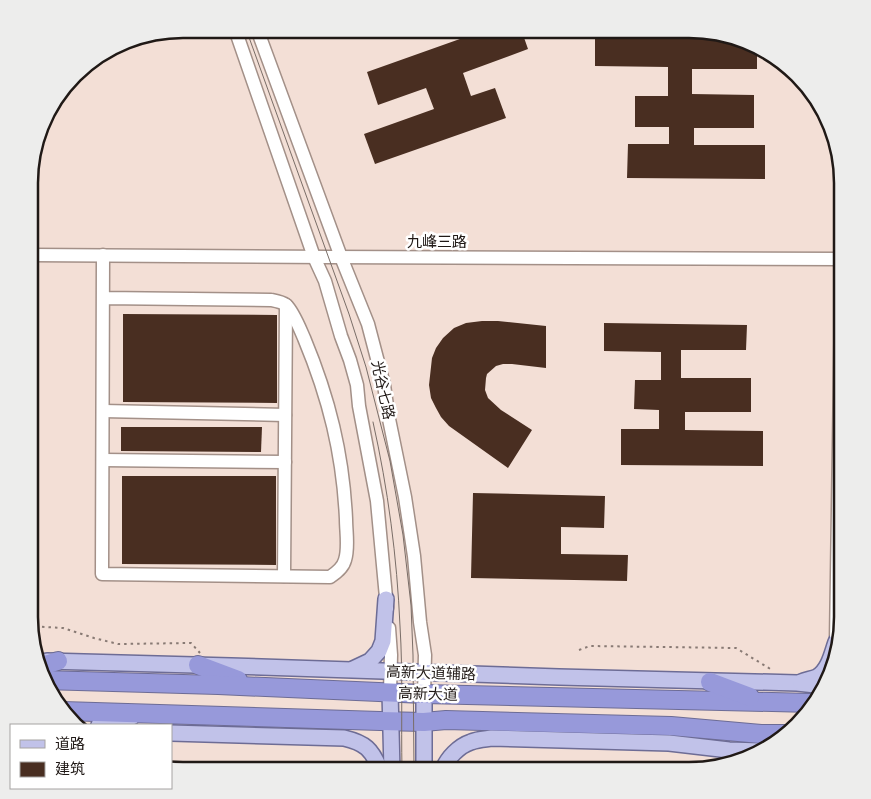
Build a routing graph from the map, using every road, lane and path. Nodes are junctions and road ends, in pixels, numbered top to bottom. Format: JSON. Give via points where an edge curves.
{"nodes":[{"id":1,"x":237,"y":38,"type":"edge"},
{"id":2,"x":260,"y":38,"type":"edge"},
{"id":3,"x":38,"y":255,"type":"edge"},
{"id":4,"x":103,"y":256,"type":"junction"},
{"id":5,"x":314,"y":257,"type":"junction"},
{"id":6,"x":341,"y":258,"type":"junction"},
{"id":7,"x":833,"y":259,"type":"edge"},
{"id":8,"x":103,"y":298,"type":"junction"},
{"id":9,"x":286,"y":305,"type":"junction"},
{"id":10,"x":103,"y":411,"type":"junction"},
{"id":11,"x":285,"y":415,"type":"junction"},
{"id":12,"x":102,"y":460,"type":"junction"},
{"id":13,"x":285,"y":462,"type":"junction"},
{"id":14,"x":284,"y":576,"type":"junction"},
{"id":15,"x":386,"y":599,"type":"junction"},
{"id":16,"x":38,"y":627,"type":"edge"},
{"id":17,"x":579,"y":650,"type":"dead end"},
{"id":18,"x":45,"y":661,"type":"edge"},
{"id":19,"x":58,"y":661,"type":"junction"},
{"id":20,"x":46,"y":665,"type":"edge"},
{"id":21,"x":205,"y":665,"type":"junction"},
{"id":22,"x":350,"y":670,"type":"junction"},
{"id":23,"x":391,"y":671,"type":"junction"},
{"id":24,"x":425,"y":672,"type":"junction"},
{"id":25,"x":775,"y":672,"type":"dead end"},
{"id":26,"x":822,"y":672,"type":"edge"},
{"id":27,"x":53,"y":680,"type":"edge"},
{"id":28,"x":710,"y":682,"type":"junction"},
{"id":29,"x":797,"y":683,"type":"junction"},
{"id":30,"x":816,"y":685,"type":"edge"},
{"id":31,"x":254,"y":686,"type":"junction"},
{"id":32,"x":390,"y":692,"type":"junction"},
{"id":33,"x":424,"y":694,"type":"junction"},
{"id":34,"x":534,"y":697,"type":"junction"},
{"id":35,"x":762,"y":702,"type":"junction"},
{"id":36,"x":805,"y":703,"type":"edge"},
{"id":37,"x":73,"y":711,"type":"edge"},
{"id":38,"x":142,"y":714,"type":"junction"},
{"id":39,"x":301,"y":719,"type":"junction"},
{"id":40,"x":390,"y":721,"type":"junction"},
{"id":41,"x":424,"y":722,"type":"junction"},
{"id":42,"x":534,"y":722,"type":"junction"},
{"id":43,"x":104,"y":724,"type":"edge"},
{"id":44,"x":172,"y":733,"type":"edge"},
{"id":45,"x":773,"y":734,"type":"edge"},
{"id":46,"x":357,"y":741,"type":"junction"},
{"id":47,"x":743,"y":750,"type":"edge"},
{"id":48,"x":446,"y":761,"type":"edge"},
{"id":49,"x":376,"y":762,"type":"edge"},
{"id":50,"x":392,"y":762,"type":"edge"},
{"id":51,"x":424,"y":762,"type":"edge"}],
"edges":[{"from":1,"to":5,"type":"street","name":"光谷七路"},
{"from":2,"to":6,"type":"street","name":"光谷七路"},
{"from":3,"to":4,"type":"street","name":"九峰三路"},
{"from":4,"to":5,"type":"street","name":"九峰三路"},
{"from":4,"to":8,"type":"street"},
{"from":5,"to":6,"type":"street","name":"九峰三路"},
{"from":5,"to":15,"type":"street","name":"光谷七路","via":[[325,281],[356,385],[377,501]]},
{"from":6,"to":7,"type":"street","name":"九峰三路"},
{"from":6,"to":24,"type":"street","name":"光谷七路","via":[[368,324],[384,385],[414,556]]},
{"from":8,"to":9,"type":"street","via":[[271,300]]},
{"from":8,"to":10,"type":"street"},
{"from":9,"to":11,"type":"street"},
{"from":9,"to":14,"type":"street","via":[[298,323],[326,398],[338,446],[347,548],[345,562],[330,577]]},
{"from":10,"to":11,"type":"street"},
{"from":10,"to":12,"type":"street"},
{"from":11,"to":13,"type":"street"},
{"from":12,"to":13,"type":"street"},
{"from":12,"to":14,"type":"street","via":[[102,574]]},
{"from":13,"to":14,"type":"street"},
{"from":15,"to":22,"type":"main road","via":[[380,651],[370,661]]},
{"from":15,"to":23,"type":"street","name":"光谷七路"},
{"from":16,"to":21,"type":"path","via":[[63,628],[118,644],[191,643]]},
{"from":17,"to":25,"type":"path","via":[[590,646],[736,648]]},
{"from":18,"to":19,"type":"main road","name":"高新大道辅路"},
{"from":19,"to":20,"type":"highway"},
{"from":19,"to":21,"type":"main road","name":"高新大道辅路"},
{"from":21,"to":22,"type":"main road","name":"高新大道辅路"},
{"from":21,"to":31,"type":"highway"},
{"from":22,"to":23,"type":"main road","name":"高新大道辅路"},
{"from":23,"to":24,"type":"main road","name":"高新大道辅路"},
{"from":23,"to":32,"type":"street","name":"光谷七路"},
{"from":24,"to":28,"type":"main road","name":"高新大道辅路"},
{"from":24,"to":33,"type":"street","name":"光谷七路"},
{"from":26,"to":29,"type":"main road"},
{"from":27,"to":31,"type":"highway","name":"高新大道"},
{"from":28,"to":29,"type":"main road","name":"高新大道辅路"},
{"from":28,"to":35,"type":"highway"},
{"from":29,"to":30,"type":"main road","name":"高新大道辅路"},
{"from":31,"to":32,"type":"highway","name":"高新大道"},
{"from":32,"to":33,"type":"highway","name":"高新大道"},
{"from":32,"to":40,"type":"main road","name":"光谷七路"},
{"from":33,"to":34,"type":"highway","name":"高新大道"},
{"from":33,"to":41,"type":"main road","name":"光谷七路"},
{"from":34,"to":35,"type":"highway","name":"高新大道"},
{"from":34,"to":42,"type":"highway"},
{"from":35,"to":36,"type":"highway","name":"高新大道"},
{"from":37,"to":38,"type":"highway","name":"高新大道"},
{"from":38,"to":39,"type":"highway","name":"高新大道"},
{"from":38,"to":43,"type":"main road"},
{"from":39,"to":40,"type":"highway","name":"高新大道"},
{"from":39,"to":46,"type":"main road","via":[[336,727]]},
{"from":40,"to":41,"type":"highway","name":"高新大道"},
{"from":40,"to":50,"type":"main road","name":"光谷七路"},
{"from":41,"to":42,"type":"highway","name":"高新大道"},
{"from":41,"to":51,"type":"main road","name":"光谷七路"},
{"from":42,"to":45,"type":"highway","name":"高新大道","via":[[672,726]]},
{"from":44,"to":46,"type":"main road"},
{"from":46,"to":49,"type":"main road","via":[[368,749]]},
{"from":47,"to":48,"type":"main road","via":[[669,743],[492,738],[472,741],[459,748]]}]}
